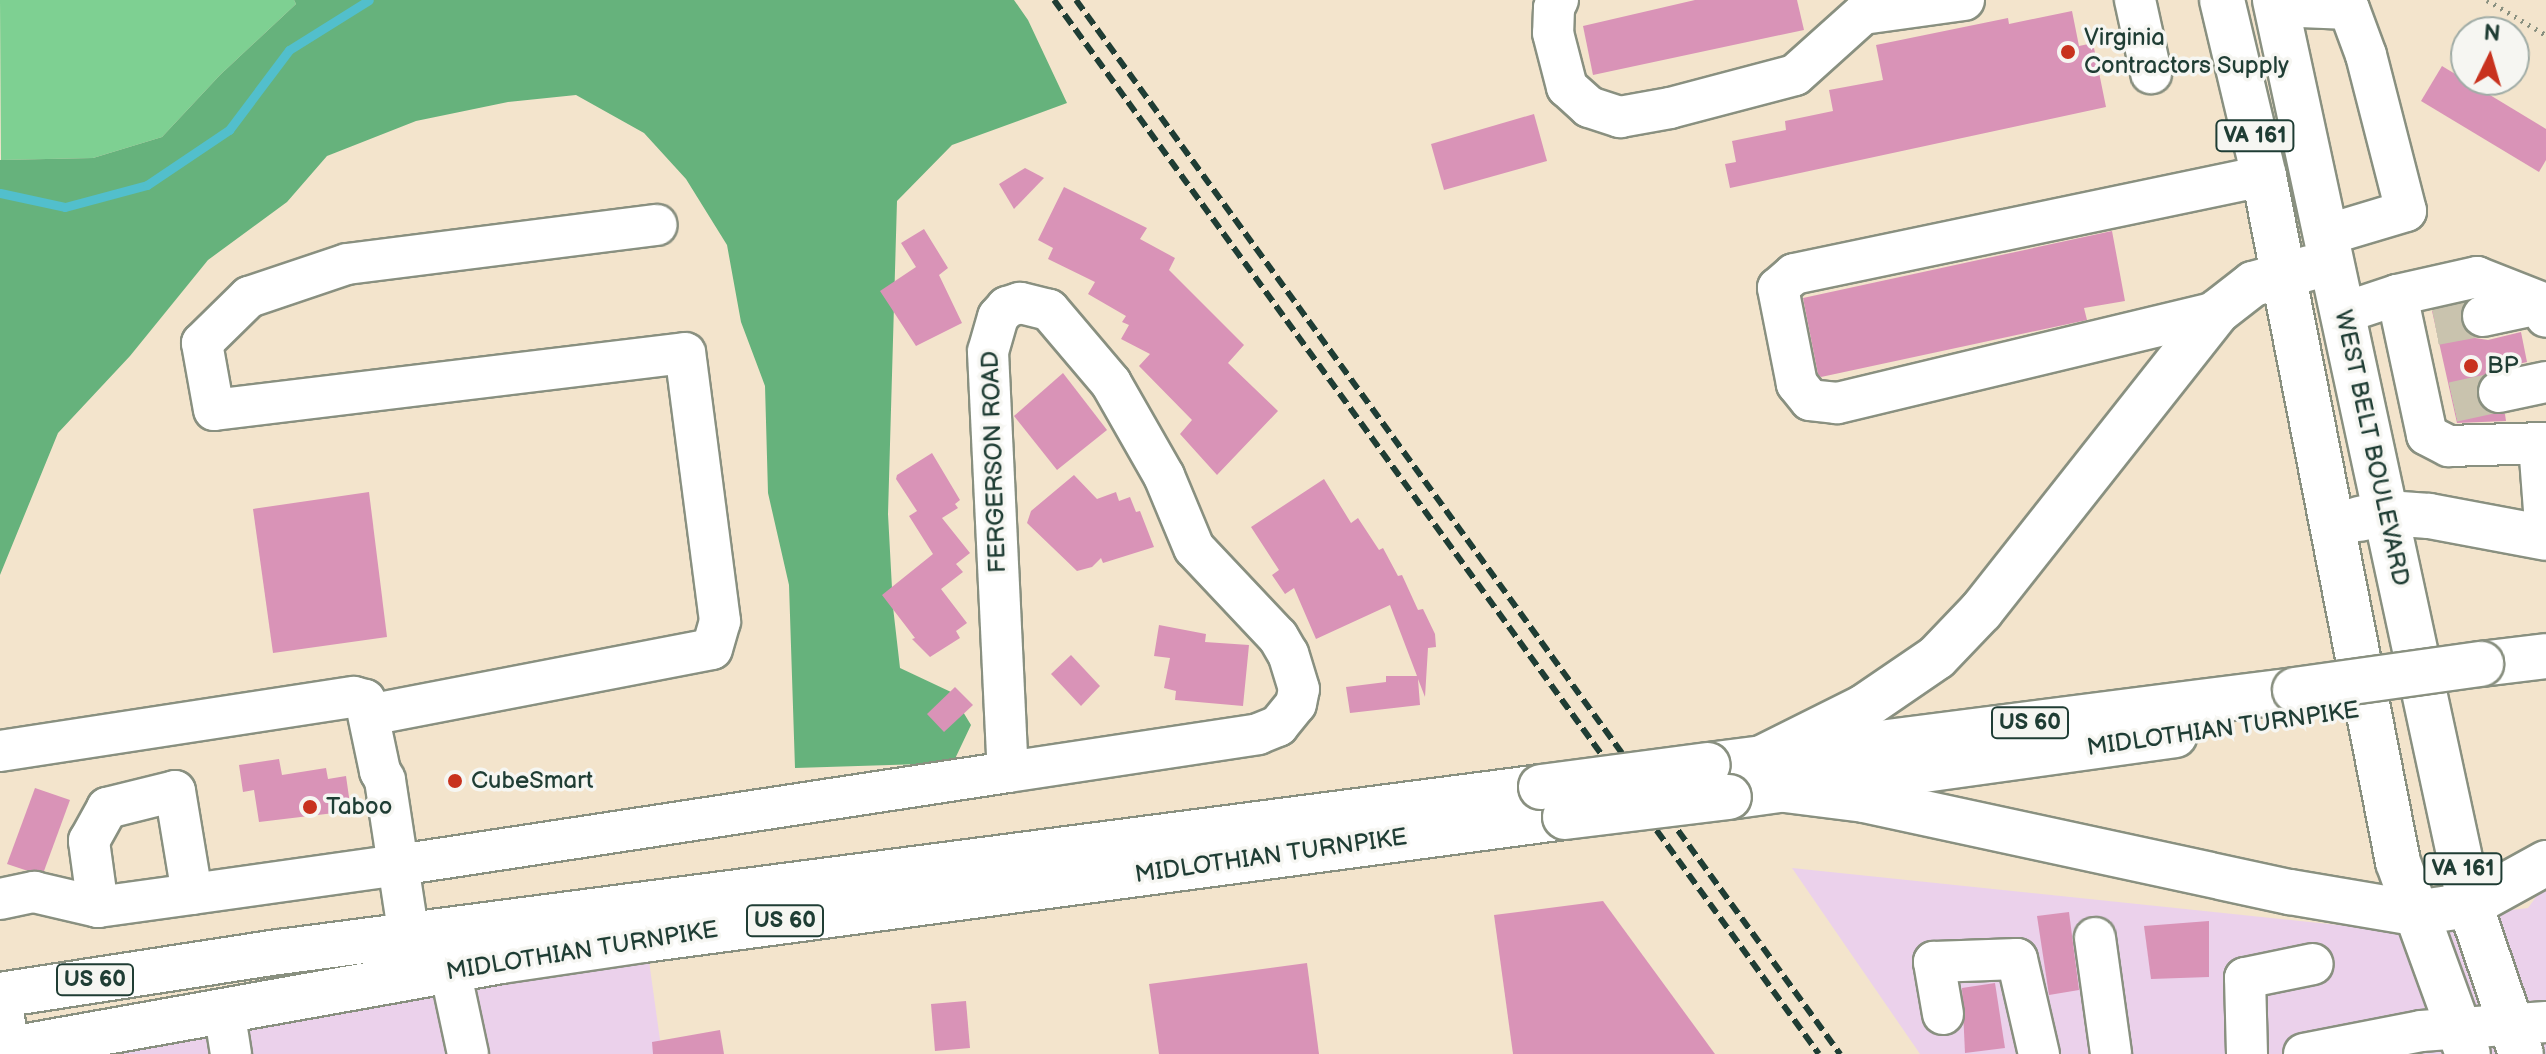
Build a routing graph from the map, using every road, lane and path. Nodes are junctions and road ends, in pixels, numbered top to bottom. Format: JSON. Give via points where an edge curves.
{"nodes":[{"id":1,"x":1558,"y":0,"type":"edge"},
{"id":2,"x":1964,"y":0,"type":"edge"},
{"id":3,"x":2135,"y":0,"type":"edge"},
{"id":4,"x":2222,"y":0,"type":"edge"},
{"id":5,"x":2487,"y":0,"type":"edge"},
{"id":6,"x":2276,"y":3,"type":"edge"},
{"id":7,"x":2546,"y":35,"type":"edge"},
{"id":8,"x":2151,"y":73,"type":"dead end"},
{"id":9,"x":2264,"y":176,"type":"junction"},
{"id":10,"x":657,"y":225,"type":"dead end"},
{"id":11,"x":2326,"y":238,"type":"junction"},
{"id":12,"x":2283,"y":274,"type":"junction"},
{"id":13,"x":2544,"y":310,"type":"edge"},
{"id":14,"x":2217,"y":312,"type":"junction"},
{"id":15,"x":2343,"y":313,"type":"junction"},
{"id":16,"x":2483,"y":316,"type":"tunnel mouth"},
{"id":17,"x":2412,"y":318,"type":"junction"},
{"id":18,"x":2546,"y":382,"type":"edge"},
{"id":19,"x":2499,"y":392,"type":"tunnel mouth"},
{"id":20,"x":2361,"y":395,"type":"junction"},
{"id":21,"x":2430,"y":398,"type":"junction"},
{"id":22,"x":2543,"y":444,"type":"edge"},
{"id":23,"x":2387,"y":513,"type":"junction"},
{"id":24,"x":2331,"y":526,"type":"junction"},
{"id":25,"x":2546,"y":538,"type":"edge"},
{"id":26,"x":2546,"y":656,"type":"edge"},
{"id":27,"x":2484,"y":679,"type":"junction"},
{"id":28,"x":2546,"y":686,"type":"edge"},
{"id":29,"x":369,"y":715,"type":"junction"},
{"id":30,"x":0,"y":751,"type":"edge"},
{"id":31,"x":1008,"y":772,"type":"junction"},
{"id":32,"x":1774,"y":773,"type":"junction"},
{"id":33,"x":399,"y":865,"type":"junction"},
{"id":34,"x":2542,"y":866,"type":"edge"},
{"id":35,"x":192,"y":894,"type":"junction"},
{"id":36,"x":0,"y":899,"type":"edge"},
{"id":37,"x":2470,"y":905,"type":"junction"},
{"id":38,"x":98,"y":907,"type":"junction"},
{"id":39,"x":2414,"y":913,"type":"junction"},
{"id":40,"x":2095,"y":938,"type":"dead end"},
{"id":41,"x":425,"y":961,"type":"junction"},
{"id":42,"x":2313,"y":964,"type":"dead end"},
{"id":43,"x":0,"y":995,"type":"edge"},
{"id":44,"x":224,"y":1010,"type":"junction"},
{"id":45,"x":1943,"y":1014,"type":"dead end"},
{"id":46,"x":2518,"y":1023,"type":"edge"},
{"id":47,"x":127,"y":1040,"type":"edge"},
{"id":48,"x":2463,"y":1041,"type":"edge"},
{"id":49,"x":2367,"y":1048,"type":"edge"},
{"id":50,"x":6,"y":1051,"type":"edge"},
{"id":51,"x":231,"y":1054,"type":"edge"},
{"id":52,"x":468,"y":1054,"type":"edge"},
{"id":53,"x":2039,"y":1054,"type":"edge"},
{"id":54,"x":2111,"y":1054,"type":"edge"},
{"id":55,"x":2247,"y":1054,"type":"edge"},
{"id":56,"x":2304,"y":1054,"type":"edge"}],
"edges":[{"from":1,"to":2,"type":"street","via":[[1553,33],[1567,87],[1589,107],[1620,117],[1795,75],[1863,14]]},
{"from":3,"to":8,"type":"street"},
{"from":4,"to":9,"type":"main road","number":"VA 161"},
{"from":5,"to":7,"type":"path"},
{"from":6,"to":11,"type":"main road","number":"VA 161"},
{"from":6,"to":11,"type":"street","via":[[2349,9],[2406,211]]},
{"from":9,"to":12,"type":"main road","number":"VA 161"},
{"from":9,"to":14,"type":"street","via":[[1794,274],[1778,288],[1797,384],[1810,400],[1837,403]]},
{"from":10,"to":29,"type":"street","via":[[347,264],[249,297],[202,343],[214,410],[685,353],[720,621],[712,649]]},
{"from":11,"to":12,"type":"main road"},
{"from":11,"to":15,"type":"main road","name":"WEST BELT BOULEVARD","number":"VA 161"},
{"from":12,"to":14,"type":"main road","via":[[2253,284]]},
{"from":12,"to":24,"type":"main road","number":"VA 161"},
{"from":13,"to":16,"type":"street"},
{"from":13,"to":17,"type":"street","via":[[2477,277]]},
{"from":14,"to":32,"type":"main road","via":[[1981,611],[1937,657]]},
{"from":15,"to":17,"type":"street"},
{"from":15,"to":20,"type":"main road","name":"WEST BELT BOULEVARD","number":"VA 161"},
{"from":17,"to":21,"type":"street"},
{"from":18,"to":19,"type":"street"},
{"from":20,"to":21,"type":"street"},
{"from":20,"to":23,"type":"main road","name":"WEST BELT BOULEVARD","number":"VA 161"},
{"from":21,"to":22,"type":"street","via":[[2427,435],[2449,446]]},
{"from":22,"to":25,"type":"street"},
{"from":23,"to":24,"type":"main road"},
{"from":23,"to":25,"type":"main road"},
{"from":23,"to":37,"type":"main road","name":"WEST BELT BOULEVARD","number":"VA 161"},
{"from":24,"to":39,"type":"main road","number":"VA 161","via":[[2398,862]]},
{"from":26,"to":27,"type":"main road","name":"MIDLOTHIAN TURNPIKE","number":"US 60"},
{"from":27,"to":28,"type":"main road","name":"MIDLOTHIAN TURNPIKE","number":"US 60"},
{"from":27,"to":32,"type":"main road","name":"MIDLOTHIAN TURNPIKE","number":"US 60"},
{"from":29,"to":30,"type":"street","via":[[365,700],[354,697]]},
{"from":29,"to":33,"type":"street"},
{"from":31,"to":31,"type":"street","name":"FERGERSON ROAD","via":[[1258,734],[1290,715],[1299,689],[1294,664],[1278,637],[1194,548],[1164,476],[1111,383],[1049,310],[1020,303],[998,317],[988,352]]},
{"from":31,"to":33,"type":"street","name":"FERGERSON ROAD"},
{"from":32,"to":39,"type":"main road","via":[[1864,800],[2290,892]]},
{"from":32,"to":41,"type":"main road","name":"MIDLOTHIAN TURNPIKE","number":"US 60","bridge":true,"via":[[643,940]]},
{"from":33,"to":35,"type":"street","name":"FERGERSON ROAD"},
{"from":33,"to":41,"type":"street"},
{"from":34,"to":37,"type":"main road"},
{"from":34,"to":46,"type":"main road","via":[[2508,918]]},
{"from":35,"to":38,"type":"street","name":"FERGERSON ROAD"},
{"from":35,"to":38,"type":"street","via":[[175,791],[107,808],[89,841]]},
{"from":36,"to":38,"type":"street","via":[[34,892]]},
{"from":37,"to":39,"type":"main road"},
{"from":37,"to":46,"type":"main road","number":"VA 161"},
{"from":39,"to":48,"type":"main road","number":"VA 161"},
{"from":40,"to":54,"type":"street"},
{"from":41,"to":43,"type":"main road","name":"MIDLOTHIAN TURNPIKE","number":"US 60","via":[[189,965]]},
{"from":41,"to":44,"type":"main road","name":"MIDLOTHIAN TURNPIKE","number":"US 60"},
{"from":41,"to":52,"type":"street"},
{"from":42,"to":55,"type":"street","via":[[2245,978]]},
{"from":43,"to":50,"type":"street"},
{"from":44,"to":47,"type":"main road","name":"MIDLOTHIAN TURNPIKE","number":"US 60"},
{"from":44,"to":51,"type":"street"},
{"from":45,"to":53,"type":"street","via":[[1934,962],[2017,959]]},
{"from":46,"to":48,"type":"street"},
{"from":47,"to":50,"type":"main road","name":"MIDLOTHIAN TURNPIKE","number":"US 60"},
{"from":48,"to":49,"type":"street"},
{"from":49,"to":56,"type":"street"}]}
